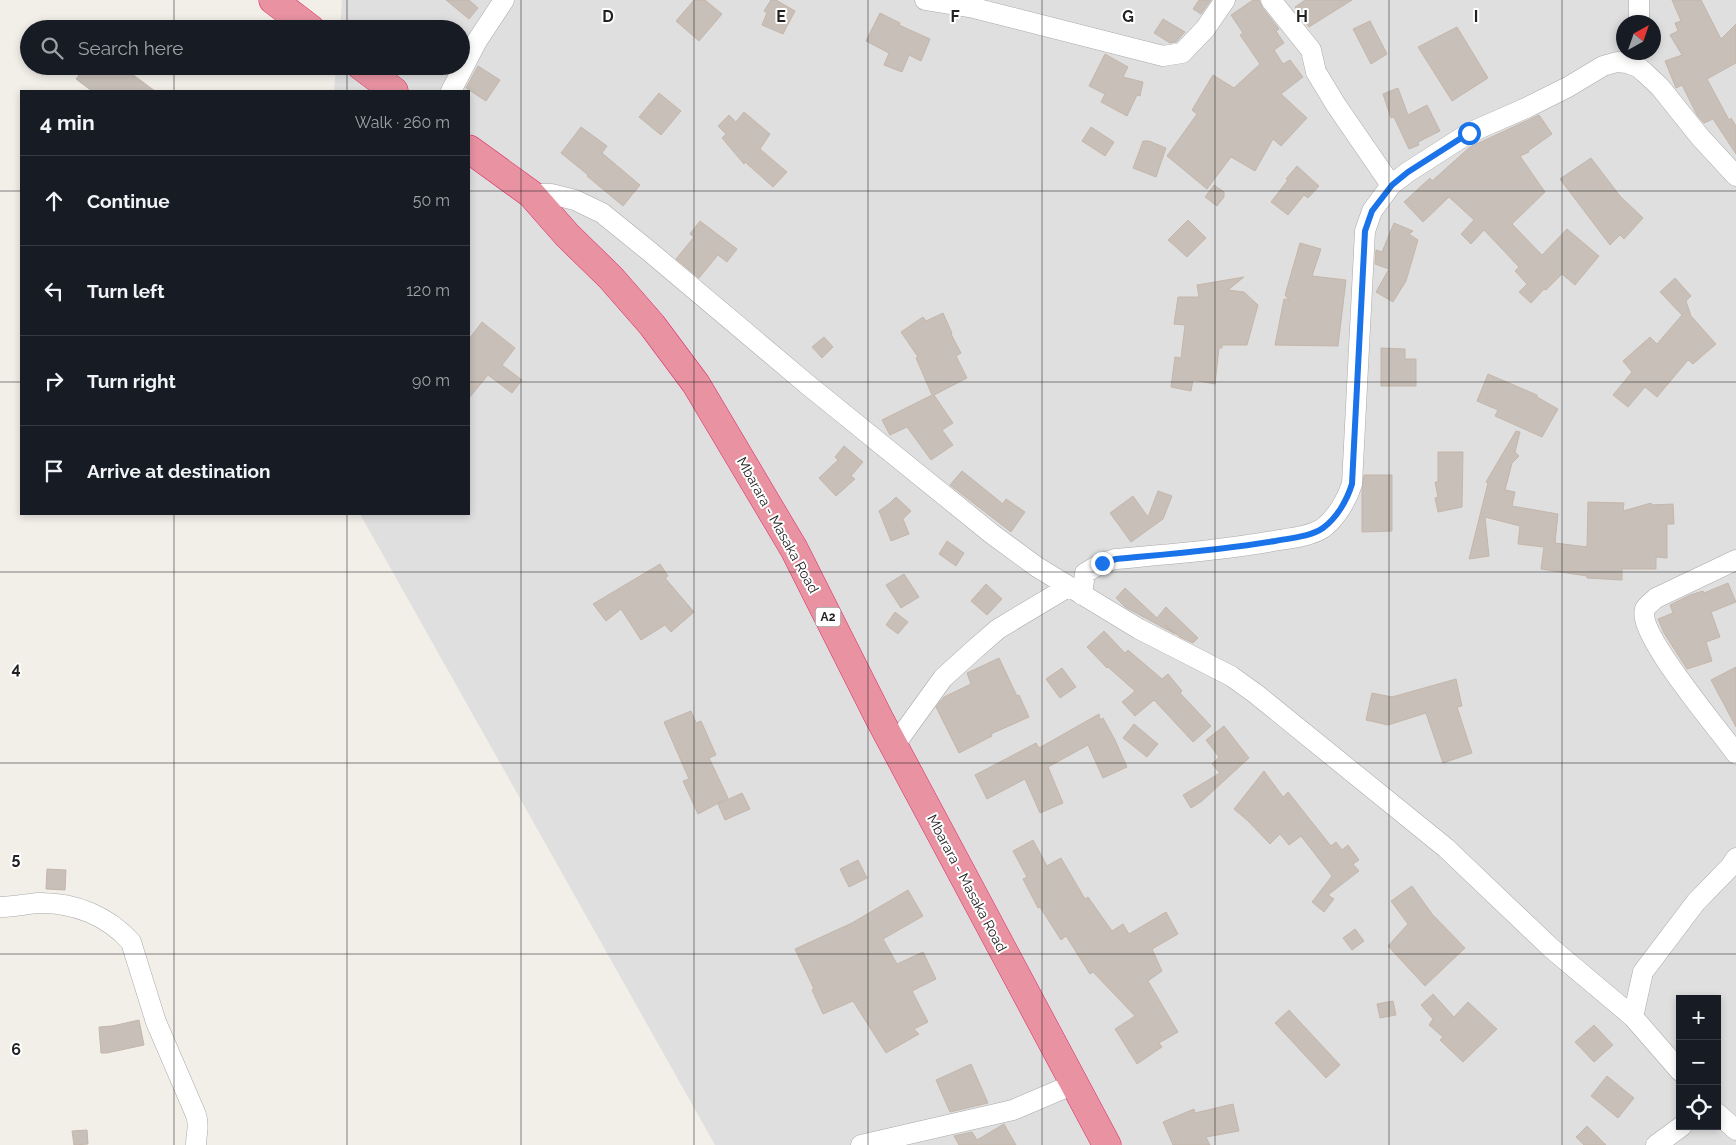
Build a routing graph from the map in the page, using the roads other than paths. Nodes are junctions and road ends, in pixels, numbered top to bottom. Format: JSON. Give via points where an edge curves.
{"nodes":[{"id":1,"x":273,"y":0,"type":"edge"},
{"id":2,"x":504,"y":0,"type":"edge"},
{"id":3,"x":925,"y":0,"type":"edge"},
{"id":4,"x":1226,"y":0,"type":"edge"},
{"id":5,"x":1271,"y":0,"type":"edge"},
{"id":6,"x":1639,"y":0,"type":"edge"},
{"id":7,"x":1639,"y":15,"type":"edge"},
{"id":8,"x":300,"y":20,"type":"edge"},
{"id":9,"x":470,"y":54,"type":"edge"},
{"id":10,"x":1622,"y":60,"type":"edge"},
{"id":11,"x":1631,"y":60,"type":"edge"},
{"id":12,"x":373,"y":75,"type":"edge"},
{"id":13,"x":459,"y":75,"type":"edge"},
{"id":14,"x":393,"y":90,"type":"edge"},
{"id":15,"x":452,"y":90,"type":"edge"},
{"id":16,"x":470,"y":150,"type":"edge"},
{"id":17,"x":1736,"y":176,"type":"edge"},
{"id":18,"x":1392,"y":185,"type":"junction"},
{"id":19,"x":532,"y":194,"type":"junction"},
{"id":20,"x":1736,"y":560,"type":"edge"},
{"id":21,"x":1075,"y":591,"type":"junction"},
{"id":22,"x":894,"y":746,"type":"junction"},
{"id":23,"x":1736,"y":754,"type":"edge"},
{"id":24,"x":1736,"y":858,"type":"edge"},
{"id":25,"x":0,"y":906,"type":"edge"},
{"id":26,"x":1632,"y":1017,"type":"junction"},
{"id":27,"x":1676,"y":1066,"type":"edge"},
{"id":28,"x":1074,"y":1084,"type":"junction"},
{"id":29,"x":1721,"y":1117,"type":"edge"},
{"id":30,"x":1677,"y":1130,"type":"edge"},
{"id":31,"x":1736,"y":1130,"type":"edge"},
{"id":32,"x":196,"y":1145,"type":"edge"},
{"id":33,"x":861,"y":1145,"type":"edge"},
{"id":34,"x":1107,"y":1145,"type":"edge"},
{"id":35,"x":1656,"y":1145,"type":"edge"}],
"edges":[{"from":1,"to":8,"type":"highway"},
{"from":2,"to":9,"type":"street"},
{"from":3,"to":4,"type":"street","via":[[974,8],[1163,56],[1182,53]]},
{"from":5,"to":18,"type":"street","via":[[1311,50],[1316,72]]},
{"from":6,"to":7,"type":"street"},
{"from":10,"to":18,"type":"street","via":[[1603,66],[1534,104],[1469,133]]},
{"from":11,"to":17,"type":"street","via":[[1660,88]]},
{"from":12,"to":14,"type":"highway"},
{"from":13,"to":15,"type":"street"},
{"from":16,"to":19,"type":"highway","name":"Mbarara - Masaka Road","number":"A2"},
{"from":18,"to":21,"type":"street","via":[[1372,211],[1365,231],[1352,484],[1336,514],[1313,533],[1285,539],[1238,548],[1102,563],[1085,573]]},
{"from":19,"to":21,"type":"street","via":[[551,194],[575,200],[615,222],[976,522],[1037,568]]},
{"from":19,"to":22,"type":"highway","name":"Mbarara - Masaka Road","number":"A2","via":[[567,235],[611,278],[696,384],[794,549]]},
{"from":20,"to":23,"type":"street","via":[[1656,598],[1646,608],[1645,616],[1656,644]]},
{"from":21,"to":22,"type":"street","via":[[998,629],[944,678]]},
{"from":21,"to":26,"type":"street","via":[[1139,629],[1231,676],[1263,699],[1446,848],[1551,948]]},
{"from":22,"to":28,"type":"highway","name":"Mbarara - Masaka Road","number":"A2"},
{"from":24,"to":26,"type":"street","via":[[1696,902],[1643,972]]},
{"from":25,"to":32,"type":"street","via":[[38,903],[78,908],[99,916],[131,942],[156,1022],[199,1124]]},
{"from":26,"to":27,"type":"street"},
{"from":28,"to":33,"type":"street","via":[[1012,1110]]},
{"from":28,"to":34,"type":"highway","name":"Mbarara - Masaka Road","number":"A2"},
{"from":29,"to":31,"type":"street"},
{"from":30,"to":35,"type":"street"}]}
